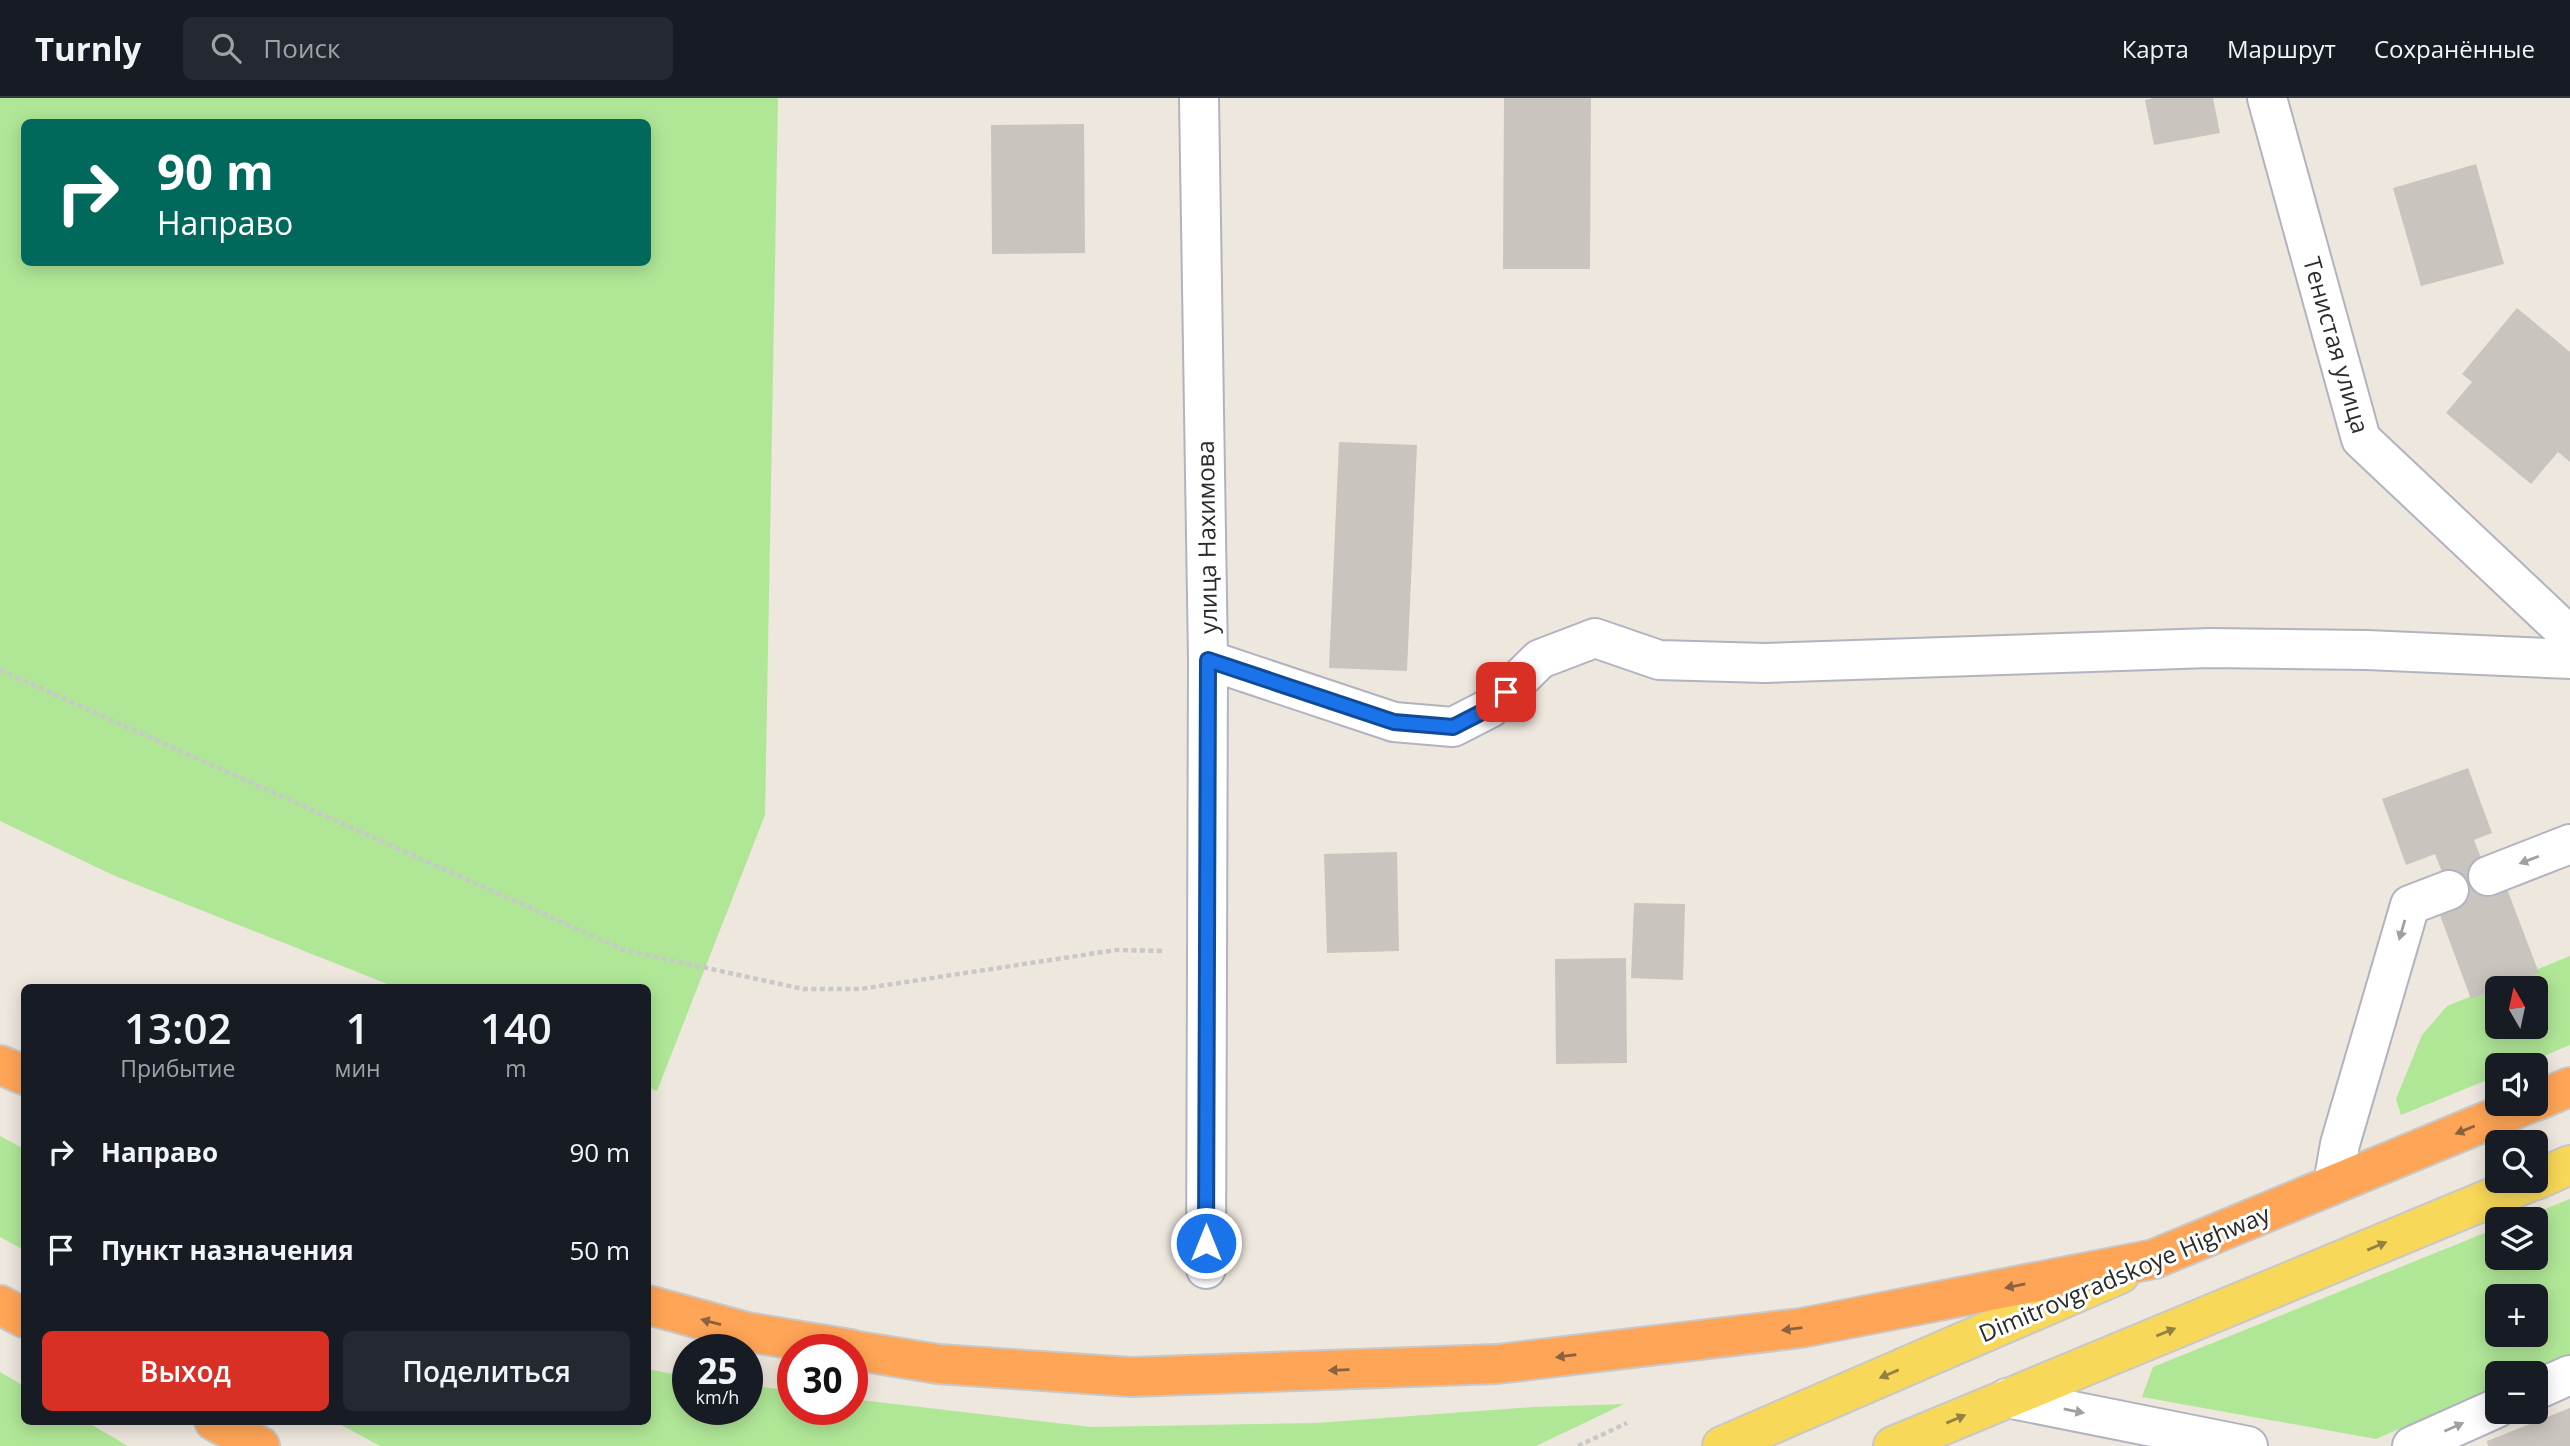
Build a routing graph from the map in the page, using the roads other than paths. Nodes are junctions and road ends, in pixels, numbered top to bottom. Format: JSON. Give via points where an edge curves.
{"nodes":[{"id":1,"x":1199,"y":98,"type":"edge"},
{"id":2,"x":2267,"y":98,"type":"edge"},
{"id":3,"x":2570,"y":636,"type":"edge"},
{"id":4,"x":2570,"y":659,"type":"edge"},
{"id":5,"x":1208,"y":660,"type":"junction"},
{"id":6,"x":2570,"y":844,"type":"edge"},
{"id":7,"x":2488,"y":876,"type":"dead end"},
{"id":8,"x":2449,"y":890,"type":"dead end"},
{"id":9,"x":0,"y":1065,"type":"edge"},
{"id":10,"x":21,"y":1074,"type":"edge"},
{"id":11,"x":2570,"y":1087,"type":"edge"},
{"id":12,"x":2548,"y":1096,"type":"edge"},
{"id":13,"x":2499,"y":1116,"type":"edge"},
{"id":14,"x":2570,"y":1166,"type":"edge"},
{"id":15,"x":2548,"y":1175,"type":"edge"},
{"id":16,"x":2333,"y":1184,"type":"junction"},
{"id":17,"x":2503,"y":1193,"type":"edge"},
{"id":18,"x":2154,"y":1259,"type":"junction"},
{"id":19,"x":1206,"y":1269,"type":"dead end"},
{"id":20,"x":0,"y":1305,"type":"edge"},
{"id":21,"x":651,"y":1306,"type":"edge"},
{"id":22,"x":21,"y":1316,"type":"edge"},
{"id":23,"x":777,"y":1337,"type":"edge"},
{"id":24,"x":868,"y":1352,"type":"edge"},
{"id":25,"x":2570,"y":1375,"type":"edge"},
{"id":26,"x":2548,"y":1385,"type":"edge"},
{"id":27,"x":2007,"y":1398,"type":"junction"},
{"id":28,"x":2485,"y":1413,"type":"edge"},
{"id":29,"x":221,"y":1425,"type":"edge"},
{"id":30,"x":260,"y":1446,"type":"edge"},
{"id":31,"x":1723,"y":1446,"type":"edge"},
{"id":32,"x":1894,"y":1446,"type":"edge"},
{"id":33,"x":2248,"y":1446,"type":"edge"},
{"id":34,"x":2412,"y":1446,"type":"edge"}],
"edges":[{"from":1,"to":5,"type":"street","name":"улица Нахимова"},
{"from":2,"to":3,"type":"street","name":"Тенистая улица","via":[[2361,439]]},
{"from":4,"to":5,"type":"street","via":[[2210,648],[1765,663],[1659,660],[1595,638],[1540,659],[1490,708],[1453,727],[1394,722]]},
{"from":5,"to":19,"type":"street","name":"улица Нахимова"},
{"from":6,"to":7,"type":"street","one_way":true},
{"from":8,"to":16,"type":"street","one_way":true,"via":[[2410,905],[2340,1144]]},
{"from":9,"to":10,"type":"highway"},
{"from":11,"to":12,"type":"highway"},
{"from":13,"to":16,"type":"highway","name":"Dimitrovgradskoye Highway","one_way":true},
{"from":14,"to":15,"type":"main road"},
{"from":16,"to":18,"type":"highway","name":"Dimitrovgradskoye Highway"},
{"from":27,"to":17,"type":"main road","one_way":true},
{"from":18,"to":24,"type":"highway","one_way":true,"via":[[1801,1328],[1497,1364],[1131,1377],[938,1364]]},
{"from":18,"to":31,"type":"main road","name":"Dimitrovgradskoye Highway","one_way":true},
{"from":20,"to":22,"type":"highway"},
{"from":23,"to":21,"type":"highway","one_way":true},
{"from":25,"to":26,"type":"street"},
{"from":32,"to":27,"type":"main road","one_way":true},
{"from":27,"to":33,"type":"street","one_way":true},
{"from":34,"to":28,"type":"street","one_way":true},
{"from":29,"to":30,"type":"highway"}]}
